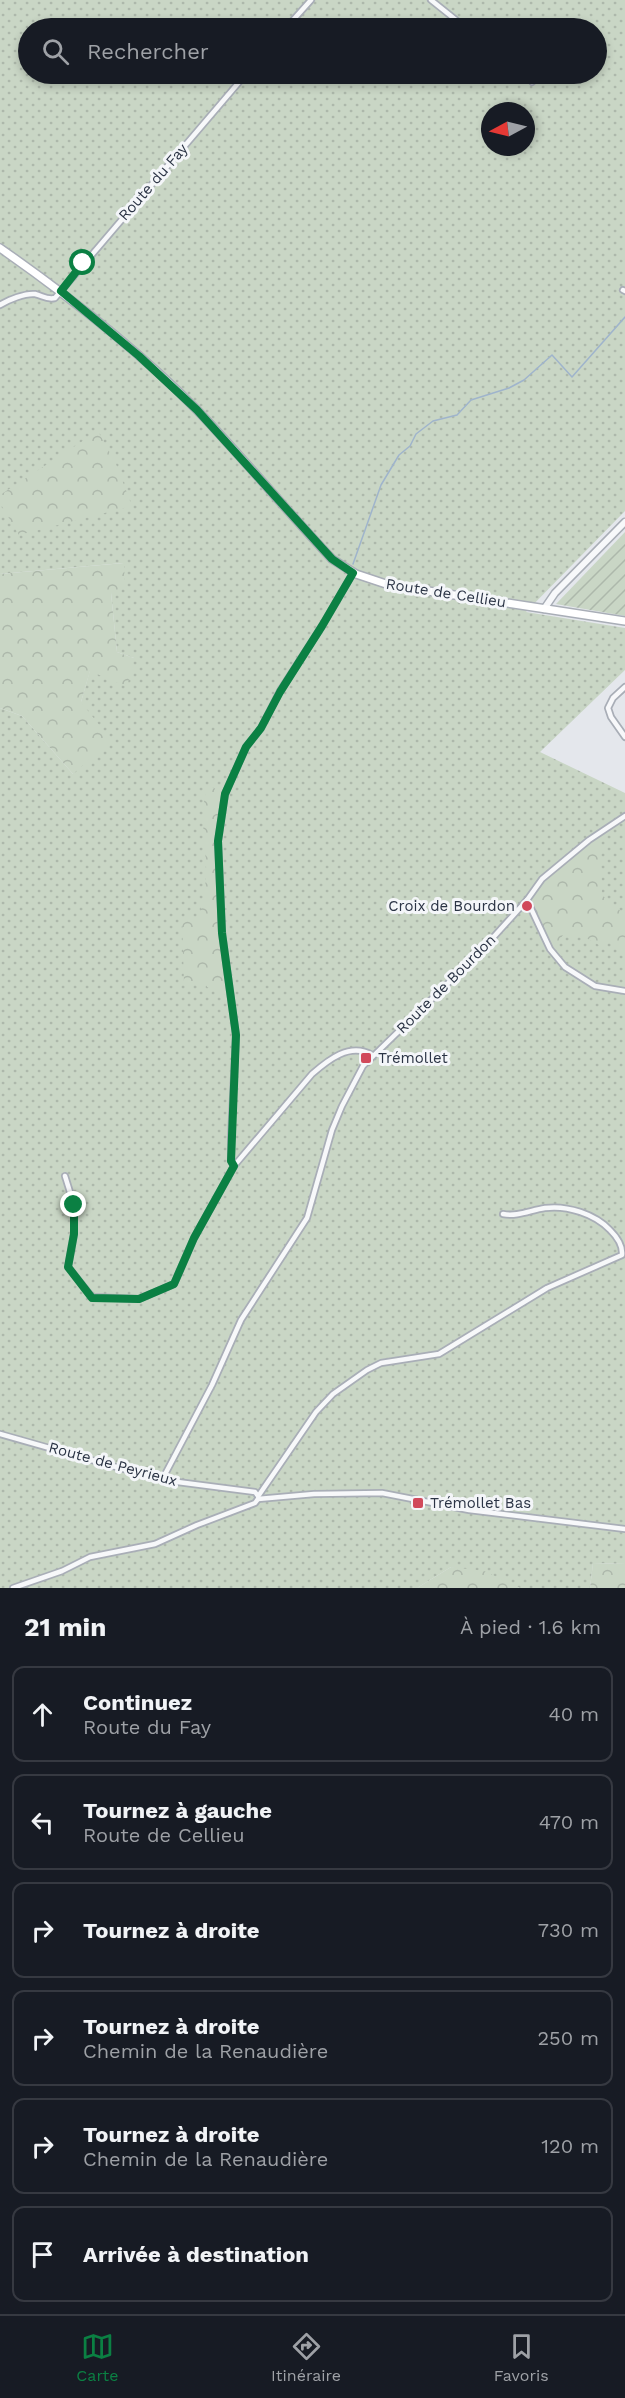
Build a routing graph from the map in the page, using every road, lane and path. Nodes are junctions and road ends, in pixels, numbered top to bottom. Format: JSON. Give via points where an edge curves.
{"nodes":[{"id":1,"x":311,"y":0,"type":"edge"},
{"id":2,"x":431,"y":0,"type":"edge"},
{"id":3,"x":295,"y":18,"type":"edge"},
{"id":4,"x":454,"y":18,"type":"edge"},
{"id":5,"x":237,"y":84,"type":"edge"},
{"id":6,"x":0,"y":248,"type":"edge"},
{"id":7,"x":61,"y":291,"type":"junction"},
{"id":8,"x":0,"y":305,"type":"edge"},
{"id":9,"x":625,"y":522,"type":"edge"},
{"id":10,"x":353,"y":573,"type":"junction"},
{"id":11,"x":544,"y":609,"type":"junction"},
{"id":12,"x":625,"y":621,"type":"edge"},
{"id":13,"x":625,"y":687,"type":"edge"},
{"id":14,"x":625,"y":737,"type":"edge"},
{"id":15,"x":625,"y":816,"type":"edge"},
{"id":16,"x":527,"y":900,"type":"junction"},
{"id":17,"x":625,"y":991,"type":"edge"},
{"id":18,"x":372,"y":1055,"type":"junction"},
{"id":19,"x":234,"y":1166,"type":"junction"},
{"id":20,"x":65,"y":1176,"type":"dead end"},
{"id":21,"x":503,"y":1214,"type":"dead end"},
{"id":22,"x":0,"y":1434,"type":"edge"},
{"id":23,"x":162,"y":1480,"type":"junction"},
{"id":24,"x":258,"y":1497,"type":"junction"},
{"id":25,"x":625,"y":1529,"type":"edge"},
{"id":26,"x":13,"y":1588,"type":"edge"}],
"edges":[{"from":1,"to":3,"type":"street"},
{"from":2,"to":4,"type":"street"},
{"from":5,"to":7,"type":"street","name":"Route du Fay"},
{"from":6,"to":7,"type":"main road","name":"Route de Cellieu"},
{"from":7,"to":8,"type":"street","via":[[52,299],[30,294]]},
{"from":7,"to":10,"type":"main road","name":"Route de Cellieu","via":[[197,410],[332,559]]},
{"from":9,"to":11,"type":"street"},
{"from":10,"to":11,"type":"main road","name":"Route de Cellieu","via":[[389,585]]},
{"from":10,"to":19,"type":"street","via":[[246,747],[225,794],[218,841],[222,933],[236,1035],[231,1150]]},
{"from":11,"to":12,"type":"main road","name":"Route de Cellieu"},
{"from":13,"to":14,"type":"street","via":[[608,708]]},
{"from":15,"to":16,"type":"street","name":"Route de Bourdon","via":[[558,865]]},
{"from":16,"to":17,"type":"street","via":[[550,949],[565,967],[595,986]]},
{"from":16,"to":18,"type":"street","name":"Route de Bourdon","via":[[456,977]]},
{"from":18,"to":19,"type":"street","via":[[349,1051],[324,1063]]},
{"from":18,"to":23,"type":"street","name":"Route de Bourdon","via":[[342,1106],[301,1228],[241,1320]]},
{"from":19,"to":20,"type":"street","via":[[194,1238],[174,1284],[139,1299],[92,1298],[69,1269],[74,1205]]},
{"from":21,"to":24,"type":"street","via":[[547,1208],[586,1214],[609,1229],[622,1254],[547,1288],[439,1354],[381,1363],[367,1370],[333,1394],[316,1412]]},
{"from":22,"to":23,"type":"street","name":"Route de Peyrieux"},
{"from":23,"to":24,"type":"street","name":"Route de Peyrieux","via":[[241,1489]]},
{"from":24,"to":25,"type":"street","via":[[382,1493],[469,1510]]},
{"from":24,"to":26,"type":"street","via":[[255,1503],[155,1544],[90,1557]]}]}
